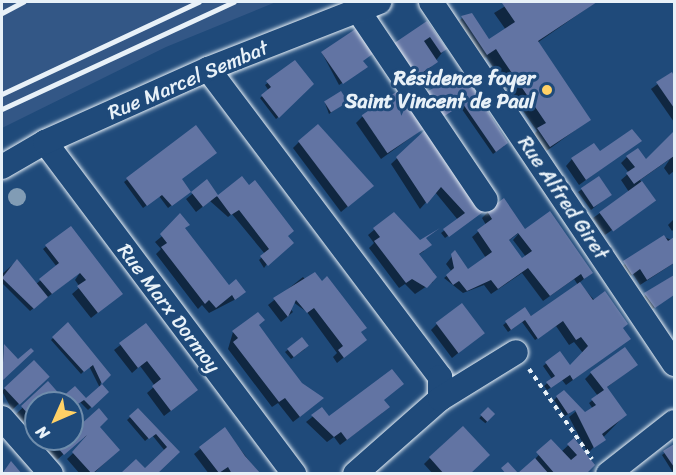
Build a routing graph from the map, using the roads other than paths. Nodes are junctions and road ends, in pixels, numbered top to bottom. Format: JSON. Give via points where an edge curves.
{"nodes":[{"id":1,"x":431,"y":2,"type":"edge"},
{"id":2,"x":368,"y":5,"type":"edge"},
{"id":3,"x":208,"y":69,"type":"junction"},
{"id":4,"x":45,"y":142,"type":"junction"},
{"id":5,"x":2,"y":168,"type":"edge"},
{"id":6,"x":486,"y":200,"type":"dead end"},
{"id":7,"x":516,"y":352,"type":"road end"},
{"id":8,"x":675,"y":364,"type":"edge"},
{"id":9,"x":440,"y":399,"type":"junction"},
{"id":10,"x":2,"y":418,"type":"edge"},
{"id":11,"x":675,"y":423,"type":"edge"},
{"id":12,"x":602,"y":469,"type":"edge"},
{"id":13,"x":51,"y":474,"type":"edge"},
{"id":14,"x":294,"y":474,"type":"edge"},
{"id":15,"x":355,"y":474,"type":"edge"}],
"edges":[{"from":1,"to":8,"type":"street","name":"Rue Alfred Giret"},
{"from":2,"to":3,"type":"street","name":"Rue Marcel Sembat"},
{"from":2,"to":6,"type":"street"},
{"from":3,"to":4,"type":"street","name":"Rue Marcel Sembat"},
{"from":3,"to":9,"type":"street","via":[[440,377]]},
{"from":4,"to":5,"type":"street","name":"Rue Marcel Sembat"},
{"from":4,"to":14,"type":"street","name":"Rue Marx Dormoy"},
{"from":7,"to":9,"type":"street"},
{"from":9,"to":15,"type":"street"},
{"from":10,"to":13,"type":"street"},
{"from":11,"to":12,"type":"street"}]}
